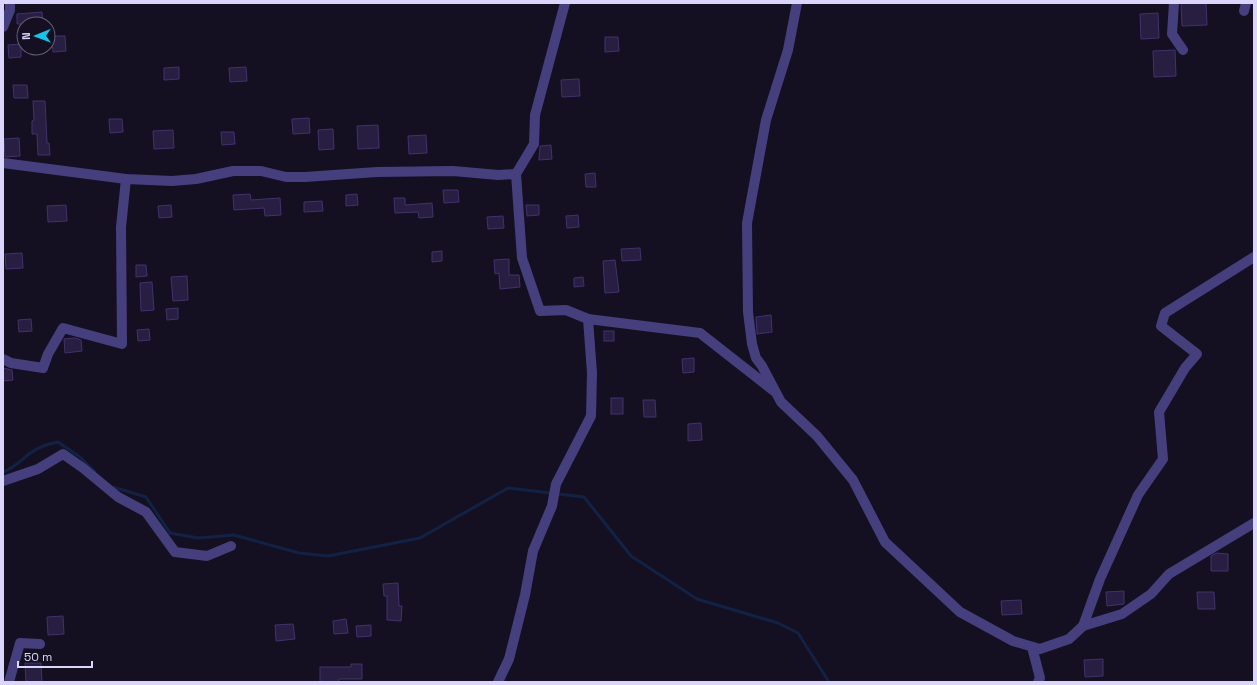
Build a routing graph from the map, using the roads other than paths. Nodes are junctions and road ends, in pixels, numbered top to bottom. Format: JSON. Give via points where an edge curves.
{"nodes":[{"id":1,"x":10,"y":3,"type":"edge"},
{"id":2,"x":565,"y":3,"type":"edge"},
{"id":3,"x":797,"y":3,"type":"edge"},
{"id":4,"x":1174,"y":3,"type":"edge"},
{"id":5,"x":3,"y":27,"type":"edge"},
{"id":6,"x":1183,"y":50,"type":"dead end"},
{"id":7,"x":3,"y":163,"type":"edge"},
{"id":8,"x":516,"y":174,"type":"junction"},
{"id":9,"x":126,"y":179,"type":"junction"},
{"id":10,"x":1254,"y":257,"type":"edge"},
{"id":11,"x":588,"y":320,"type":"junction"},
{"id":12,"x":3,"y":359,"type":"edge"},
{"id":13,"x":776,"y":393,"type":"junction"},
{"id":14,"x":3,"y":481,"type":"edge"},
{"id":15,"x":1254,"y":523,"type":"edge"},
{"id":16,"x":231,"y":546,"type":"dead end"},
{"id":17,"x":1083,"y":626,"type":"junction"},
{"id":18,"x":40,"y":644,"type":"dead end"},
{"id":19,"x":1032,"y":647,"type":"junction"},
{"id":20,"x":9,"y":682,"type":"edge"},
{"id":21,"x":498,"y":682,"type":"edge"},
{"id":22,"x":1038,"y":682,"type":"edge"}],
"edges":[{"from":1,"to":5,"type":"street"},
{"from":2,"to":8,"type":"street","via":[[535,114],[534,144]]},
{"from":3,"to":13,"type":"street","via":[[788,50],[766,120],[747,223],[748,312],[752,344],[756,358]]},
{"from":4,"to":6,"type":"street","via":[[1172,34]]},
{"from":7,"to":9,"type":"street"},
{"from":8,"to":9,"type":"street","via":[[453,171],[377,172],[305,177],[261,171],[234,172],[172,181]]},
{"from":8,"to":11,"type":"street","via":[[522,258],[540,311],[566,310]]},
{"from":9,"to":12,"type":"street","via":[[121,227],[122,344],[63,328],[43,368],[10,363]]},
{"from":10,"to":17,"type":"street","via":[[1165,313],[1161,326],[1197,354],[1185,368],[1159,412],[1163,459],[1138,495],[1100,579]]},
{"from":11,"to":13,"type":"street","via":[[700,333]]},
{"from":11,"to":21,"type":"street","via":[[592,373],[591,416],[556,484],[552,506],[533,551],[526,595],[509,659]]},
{"from":13,"to":19,"type":"street","via":[[781,402],[817,436],[853,480],[885,542],[960,612],[1013,641]]},
{"from":14,"to":16,"type":"street","via":[[38,469],[63,454],[118,497],[146,512],[175,552],[207,556]]},
{"from":15,"to":17,"type":"street","via":[[1169,574],[1151,594],[1122,614]]},
{"from":17,"to":19,"type":"street","via":[[1069,639],[1040,649]]},
{"from":18,"to":20,"type":"street","via":[[20,643]]},
{"from":19,"to":22,"type":"street","via":[[1040,678]]}]}
